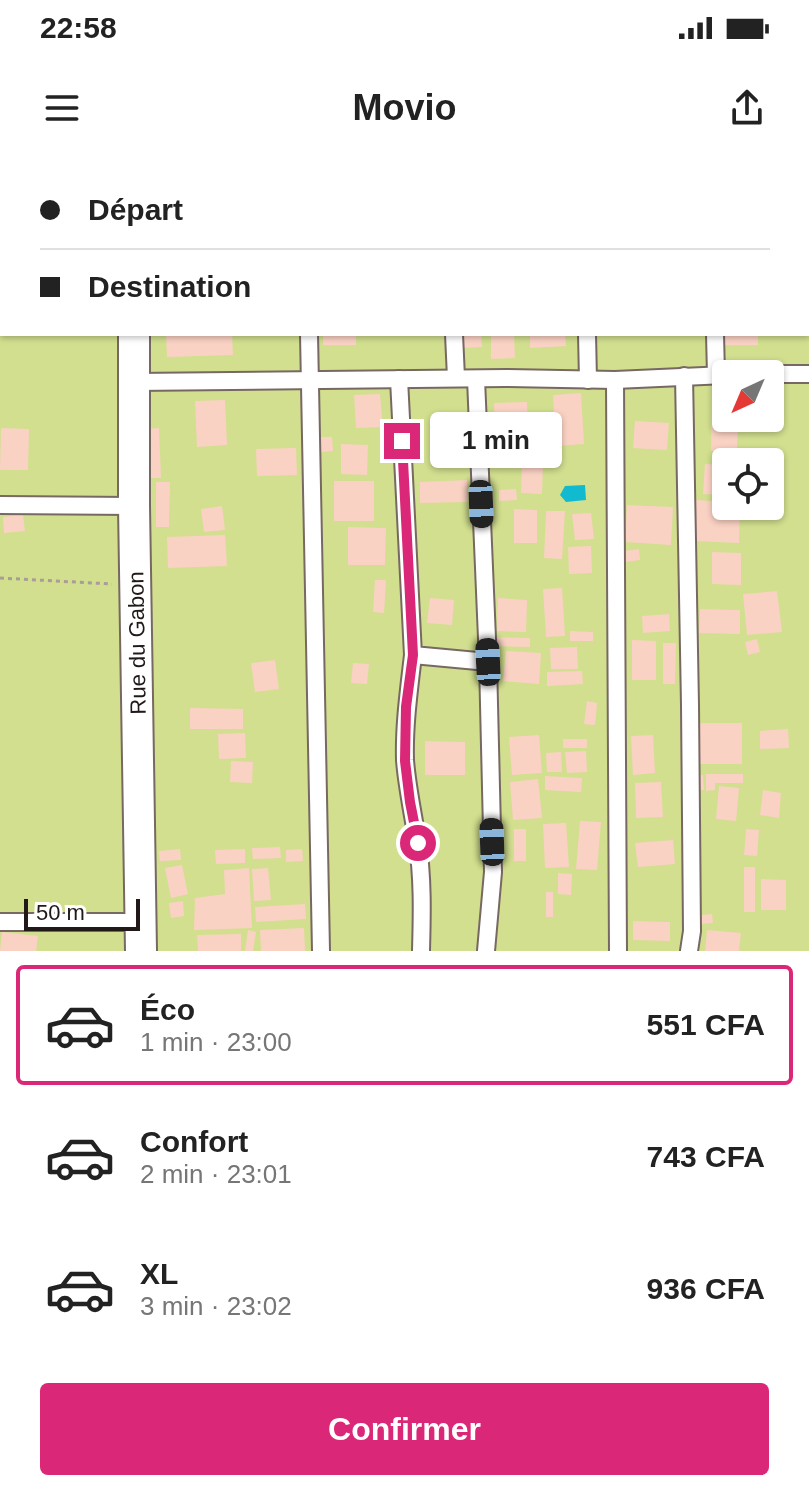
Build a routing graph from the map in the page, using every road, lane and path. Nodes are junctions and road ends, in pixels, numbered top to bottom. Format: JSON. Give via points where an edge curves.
{"nodes":[{"id":1,"x":134,"y":336,"type":"edge"},
{"id":2,"x":309,"y":336,"type":"edge"},
{"id":3,"x":454,"y":336,"type":"edge"},
{"id":4,"x":587,"y":336,"type":"edge"},
{"id":5,"x":715,"y":336,"type":"edge"},
{"id":6,"x":719,"y":360,"type":"edge"},
{"id":7,"x":784,"y":374,"type":"edge"},
{"id":8,"x":809,"y":374,"type":"edge"},
{"id":9,"x":712,"y":375,"type":"edge"},
{"id":10,"x":684,"y":376,"type":"junction"},
{"id":11,"x":456,"y":378,"type":"junction"},
{"id":12,"x":399,"y":379,"type":"junction"},
{"id":13,"x":476,"y":379,"type":"junction"},
{"id":14,"x":588,"y":380,"type":"junction"},
{"id":15,"x":615,"y":380,"type":"junction"},
{"id":16,"x":309,"y":381,"type":"junction"},
{"id":17,"x":135,"y":382,"type":"junction"},
{"id":18,"x":0,"y":505,"type":"edge"},
{"id":19,"x":134,"y":506,"type":"junction"},
{"id":20,"x":0,"y":578,"type":"edge"},
{"id":21,"x":136,"y":585,"type":"junction"},
{"id":22,"x":413,"y":655,"type":"junction"},
{"id":23,"x":488,"y":662,"type":"junction"},
{"id":24,"x":0,"y":922,"type":"edge"},
{"id":25,"x":141,"y":936,"type":"edge"},
{"id":26,"x":321,"y":951,"type":"edge"},
{"id":27,"x":421,"y":951,"type":"edge"},
{"id":28,"x":486,"y":951,"type":"edge"},
{"id":29,"x":618,"y":951,"type":"edge"},
{"id":30,"x":689,"y":951,"type":"edge"}],
"edges":[{"from":1,"to":17,"type":"highway","name":"Rue du Gabon"},
{"from":2,"to":16,"type":"street"},
{"from":3,"to":11,"type":"street"},
{"from":4,"to":14,"type":"street"},
{"from":5,"to":6,"type":"street"},
{"from":7,"to":8,"type":"street"},
{"from":9,"to":10,"type":"street"},
{"from":10,"to":15,"type":"street"},
{"from":10,"to":30,"type":"street"},
{"from":11,"to":12,"type":"street"},
{"from":11,"to":13,"type":"street"},
{"from":12,"to":16,"type":"street"},
{"from":12,"to":22,"type":"street"},
{"from":13,"to":14,"type":"street"},
{"from":13,"to":23,"type":"street"},
{"from":14,"to":15,"type":"street"},
{"from":15,"to":29,"type":"street"},
{"from":16,"to":17,"type":"street"},
{"from":16,"to":26,"type":"street"},
{"from":17,"to":19,"type":"highway","name":"Rue du Gabon"},
{"from":18,"to":19,"type":"street"},
{"from":19,"to":21,"type":"highway","name":"Rue du Gabon"},
{"from":20,"to":21,"type":"path"},
{"from":21,"to":25,"type":"highway","name":"Rue du Gabon"},
{"from":22,"to":23,"type":"street"},
{"from":22,"to":27,"type":"street","via":[[405,761],[418,843]]},
{"from":23,"to":28,"type":"street","via":[[493,872]]},
{"from":24,"to":25,"type":"street"}]}
